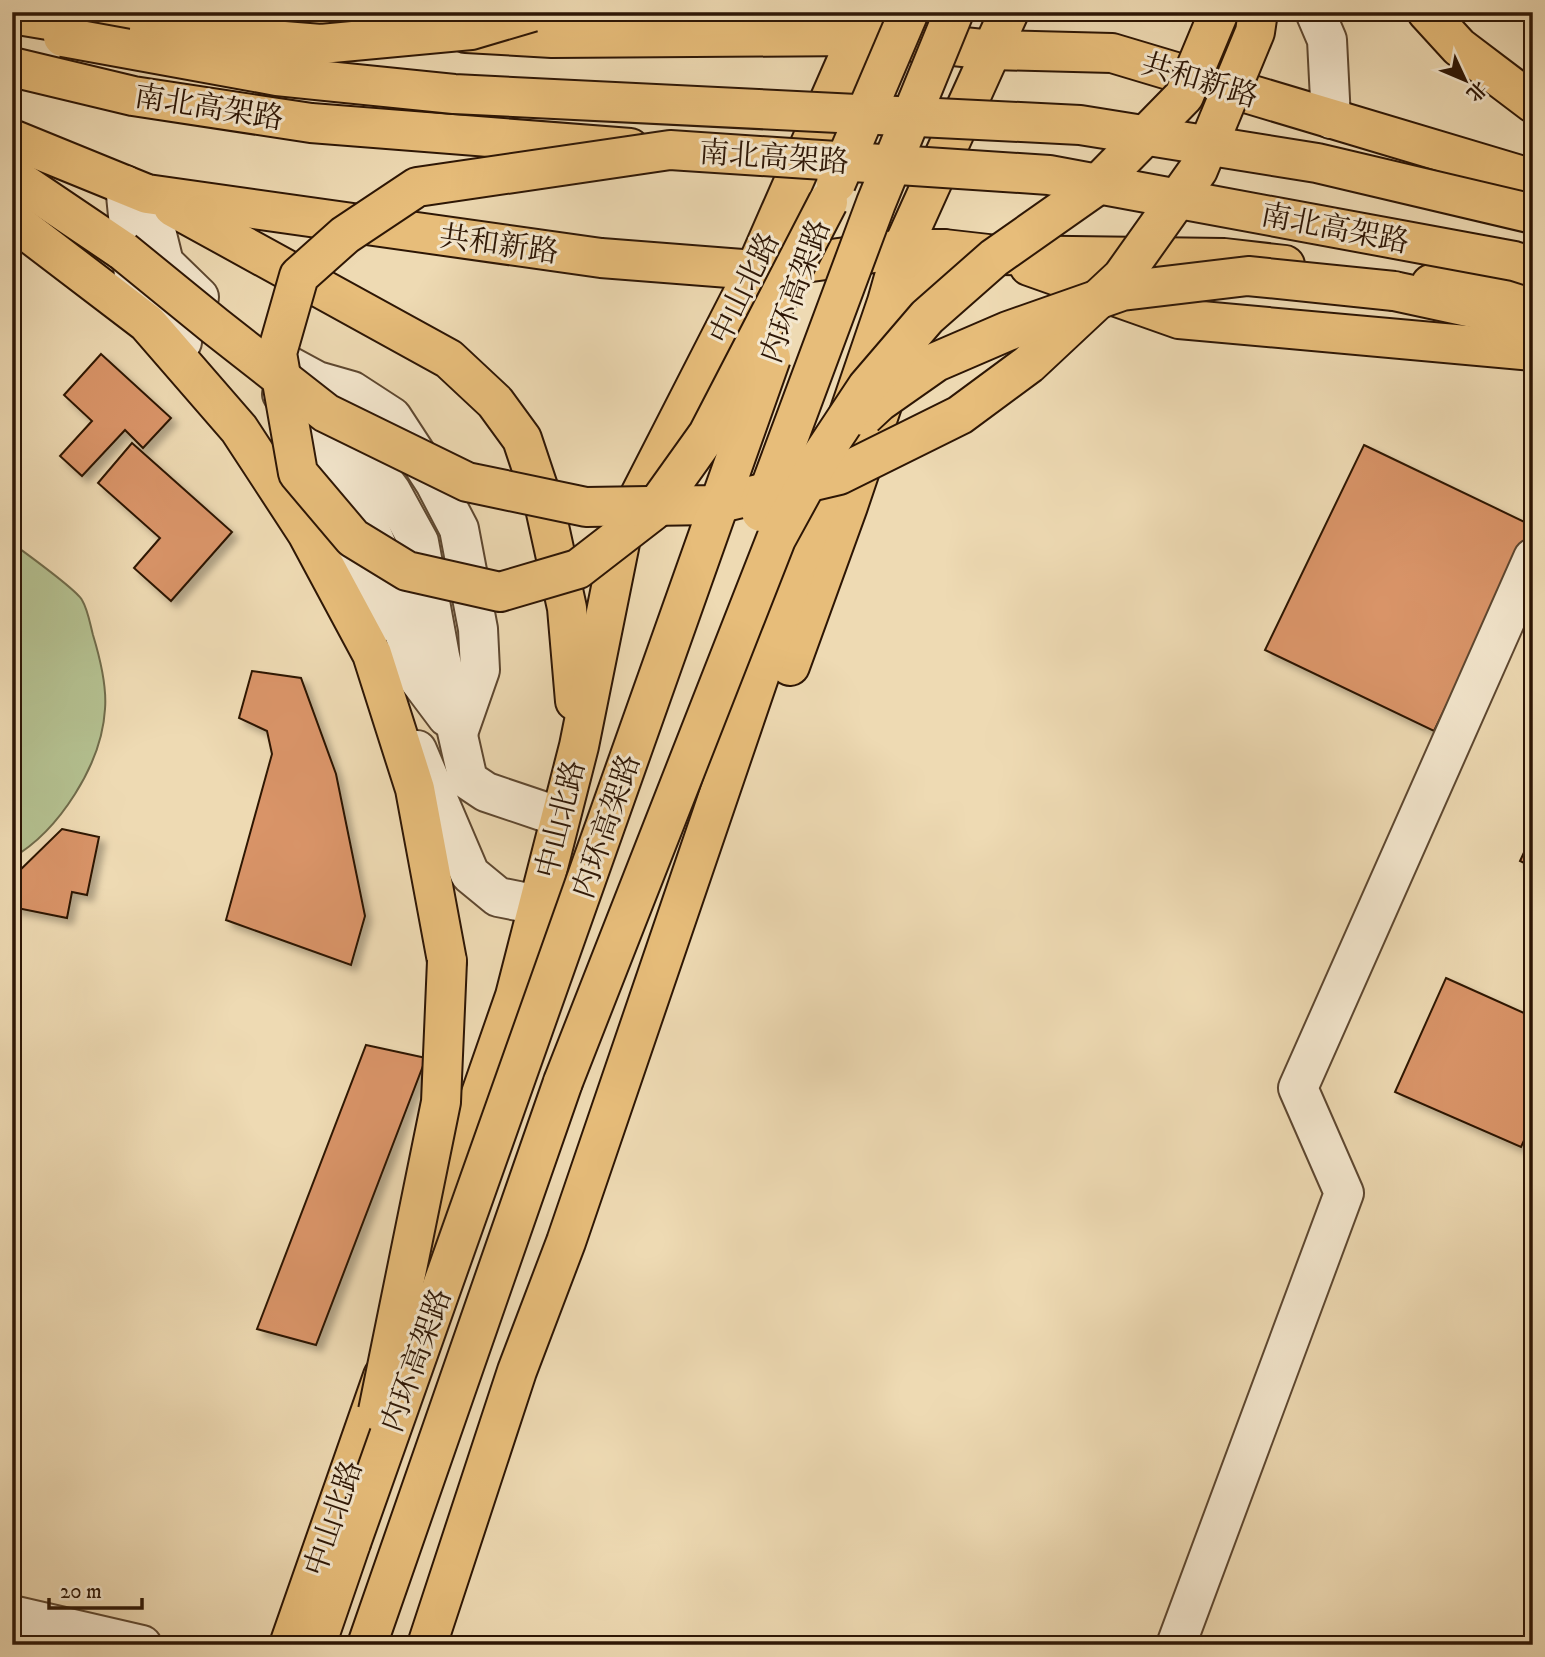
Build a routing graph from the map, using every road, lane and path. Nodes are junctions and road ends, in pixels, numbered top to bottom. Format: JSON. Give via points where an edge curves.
{"nodes":[{"id":1,"x":172,"y":12,"type":"edge"},
{"id":2,"x":412,"y":12,"type":"edge"},
{"id":3,"x":532,"y":12,"type":"edge"},
{"id":4,"x":797,"y":12,"type":"edge"},
{"id":5,"x":909,"y":12,"type":"edge"},
{"id":6,"x":954,"y":12,"type":"edge"},
{"id":7,"x":1009,"y":12,"type":"edge"},
{"id":8,"x":1219,"y":12,"type":"edge"},
{"id":9,"x":1258,"y":12,"type":"edge"},
{"id":10,"x":1315,"y":12,"type":"edge"},
{"id":11,"x":1427,"y":12,"type":"edge"},
{"id":12,"x":12,"y":14,"type":"edge"},
{"id":13,"x":12,"y":24,"type":"edge"},
{"id":14,"x":863,"y":24,"type":"edge"},
{"id":15,"x":374,"y":28,"type":"junction"},
{"id":16,"x":992,"y":50,"type":"junction"},
{"id":17,"x":12,"y":67,"type":"edge"},
{"id":18,"x":1533,"y":103,"type":"edge"},
{"id":19,"x":1331,"y":119,"type":"junction"},
{"id":20,"x":12,"y":139,"type":"edge"},
{"id":21,"x":670,"y":150,"type":"junction"},
{"id":22,"x":12,"y":176,"type":"edge"},
{"id":23,"x":1533,"y":179,"type":"edge"},
{"id":24,"x":136,"y":190,"type":"junction"},
{"id":25,"x":828,"y":202,"type":"junction"},
{"id":26,"x":1533,"y":214,"type":"edge"},
{"id":27,"x":12,"y":220,"type":"edge"},
{"id":28,"x":944,"y":248,"type":"junction"},
{"id":29,"x":902,"y":249,"type":"junction"},
{"id":30,"x":997,"y":255,"type":"junction"},
{"id":31,"x":1533,"y":267,"type":"edge"},
{"id":32,"x":755,"y":270,"type":"junction"},
{"id":33,"x":1493,"y":292,"type":"junction"},
{"id":34,"x":1533,"y":300,"type":"edge"},
{"id":35,"x":1533,"y":320,"type":"edge"},
{"id":36,"x":240,"y":335,"type":"junction"},
{"id":37,"x":1533,"y":351,"type":"edge"},
{"id":38,"x":822,"y":455,"type":"junction"},
{"id":39,"x":1533,"y":558,"type":"edge"},
{"id":40,"x":458,"y":733,"type":"junction"},
{"id":41,"x":579,"y":746,"type":"junction"},
{"id":42,"x":560,"y":817,"type":"junction"},
{"id":43,"x":538,"y":905,"type":"junction"},
{"id":44,"x":563,"y":1082,"type":"junction"},
{"id":45,"x":566,"y":1242,"type":"junction"},
{"id":46,"x":351,"y":1543,"type":"junction"},
{"id":47,"x":12,"y":1615,"type":"edge"},
{"id":48,"x":142,"y":1645,"type":"edge"},
{"id":49,"x":289,"y":1645,"type":"edge"},
{"id":50,"x":316,"y":1645,"type":"edge"},
{"id":51,"x":367,"y":1645,"type":"edge"},
{"id":52,"x":427,"y":1645,"type":"edge"},
{"id":53,"x":1176,"y":1645,"type":"edge"}],
"edges":[{"from":1,"to":15,"type":"main road","name":"共和新路"},
{"from":2,"to":15,"type":"main road","name":"共和新路"},
{"from":3,"to":12,"type":"main road","bridge":true,"via":[[471,30],[321,44],[72,24]]},
{"from":4,"to":14,"type":"main road","name":"共和新路"},
{"from":5,"to":25,"type":"main road","name":"内环高架路","bridge":true},
{"from":6,"to":44,"type":"main road","name":"内环高架路","bridge":true,"via":[[782,450]]},
{"from":7,"to":16,"type":"main road"},
{"from":8,"to":38,"type":"main road","bridge":true,"via":[[1184,96],[1095,187],[994,258],[927,317],[867,387]]},
{"from":9,"to":22,"type":"main road","bridge":true,"via":[[1255,32],[1198,170],[1122,277],[1029,364],[960,415],[839,475],[712,505],[586,507],[467,482],[326,412],[123,251]]},
{"from":10,"to":19,"type":"street","via":[[1327,40]]},
{"from":11,"to":18,"type":"main road","via":[[1459,47]]},
{"from":13,"to":26,"type":"main road","name":"南北高架路","bridge":true,"via":[[277,76],[454,94],[1080,125],[1317,163]]},
{"from":14,"to":15,"type":"main road","name":"共和新路","via":[[552,38]]},
{"from":14,"to":16,"type":"main road","name":"共和新路"},
{"from":14,"to":32,"type":"main road","name":"中山北路"},
{"from":16,"to":19,"type":"main road","name":"共和新路","via":[[1112,53]]},
{"from":16,"to":29,"type":"main road"},
{"from":17,"to":21,"type":"main road","name":"南北高架路","bridge":true,"via":[[133,96],[311,123]]},
{"from":19,"to":23,"type":"main road","name":"共和新路"},
{"from":20,"to":24,"type":"main road","name":"共和新路"},
{"from":21,"to":25,"type":"main road","bridge":true,"via":[[417,187],[345,235],[299,276],[277,353],[298,472],[353,538],[407,570],[500,592],[578,569],[653,511],[708,434]]},
{"from":21,"to":31,"type":"main road","name":"南北高架路","bridge":true,"via":[[1049,175]]},
{"from":24,"to":32,"type":"main road","name":"共和新路","via":[[601,258]]},
{"from":24,"to":36,"type":"street","via":[[164,263]]},
{"from":24,"to":41,"type":"main road","via":[[215,228],[449,359],[495,402],[522,439],[545,508],[567,608]]},
{"from":24,"to":43,"type":"street","via":[[134,276],[162,318],[259,427],[344,554],[429,782],[470,874],[498,897]]},
{"from":25,"to":46,"type":"main road","name":"内环高架路","bridge":true},
{"from":27,"to":46,"type":"main road","bridge":true,"via":[[148,323],[239,429],[307,533],[372,654],[415,789],[447,961],[441,1102]]},
{"from":28,"to":29,"type":"main road","name":"共和新路"},
{"from":28,"to":30,"type":"main road","name":"共和新路"},
{"from":28,"to":45,"type":"main road","via":[[923,284],[848,506],[618,1143]]},
{"from":29,"to":32,"type":"main road","name":"共和新路"},
{"from":29,"to":45,"type":"main road"},
{"from":30,"to":33,"type":"main road","name":"共和新路","via":[[1224,258]]},
{"from":30,"to":37,"type":"main road","name":"共和新路","via":[[1179,319]]},
{"from":32,"to":41,"type":"main road","name":"中山北路","via":[[623,528]]},
{"from":33,"to":34,"type":"main road","name":"共和新路"},
{"from":33,"to":35,"type":"main road"},
{"from":35,"to":38,"type":"main road","bridge":true,"via":[[1394,291],[1248,276],[1122,291],[936,362],[879,402]]},
{"from":36,"to":40,"type":"street","via":[[362,510],[384,563],[417,677]]},
{"from":36,"to":40,"type":"street","via":[[294,368],[316,390],[391,491],[419,542]]},
{"from":38,"to":44,"type":"main road","bridge":true,"via":[[776,538]]},
{"from":39,"to":53,"type":"street","via":[[1298,1088],[1344,1193]]},
{"from":40,"to":42,"type":"street","via":[[468,780],[486,792]]},
{"from":41,"to":42,"type":"main road","name":"中山北路"},
{"from":42,"to":43,"type":"main road","name":"中山北路"},
{"from":43,"to":49,"type":"main road","name":"中山北路","via":[[515,996]]},
{"from":44,"to":51,"type":"main road","name":"内环高架路"},
{"from":45,"to":52,"type":"main road","via":[[517,1371]]},
{"from":46,"to":50,"type":"main road","name":"内环高架路"},
{"from":47,"to":48,"type":"street"}]}
